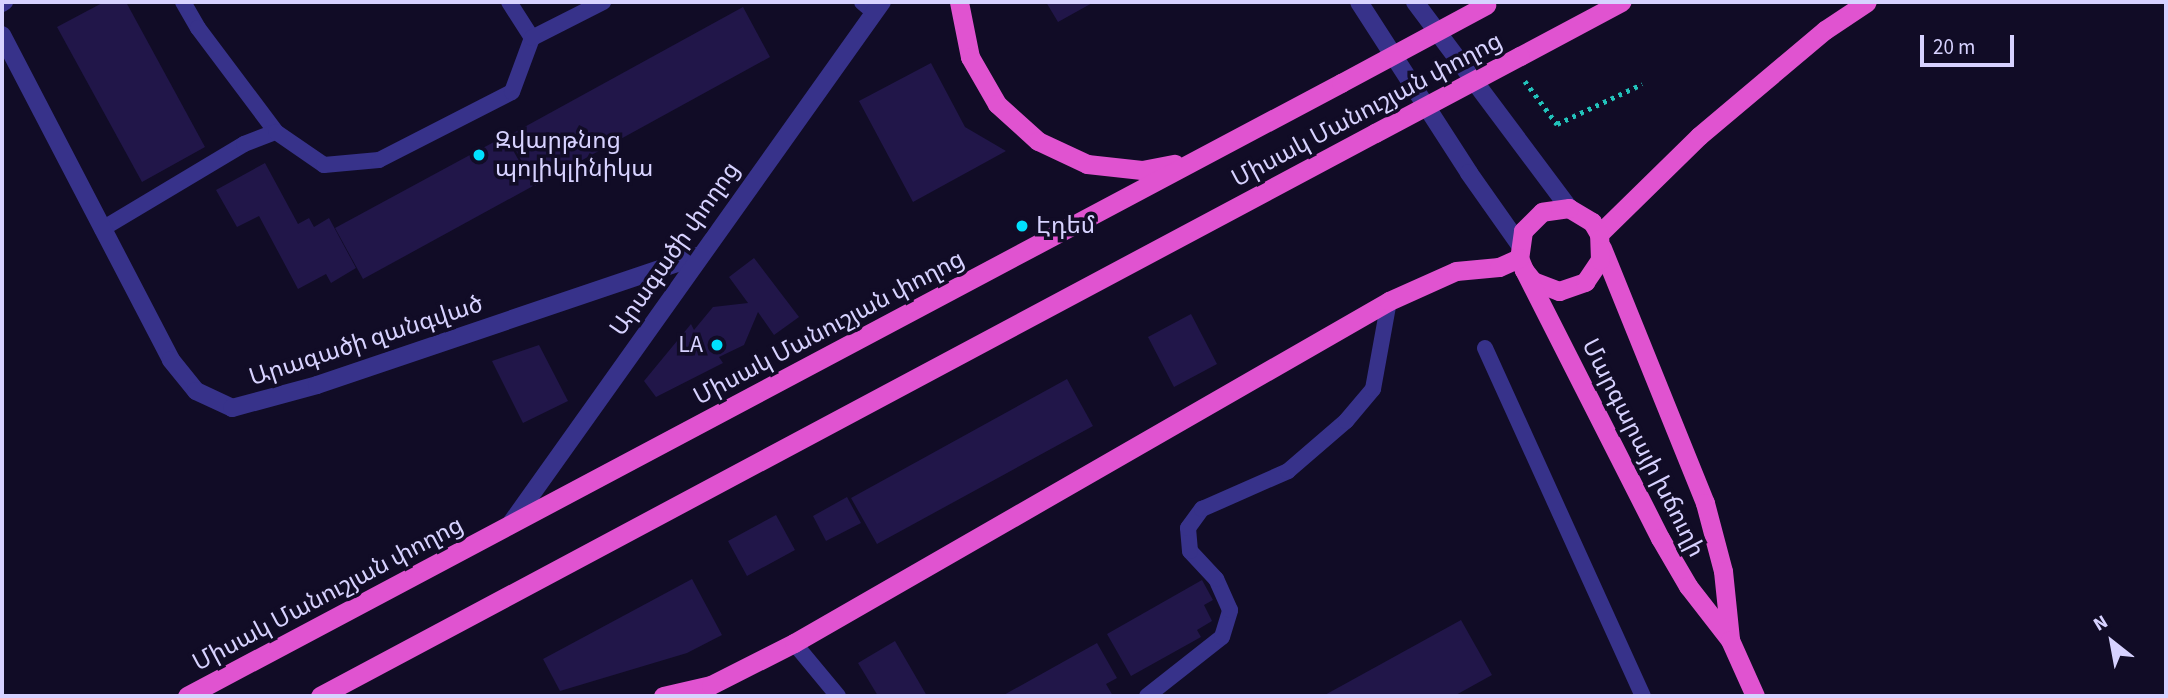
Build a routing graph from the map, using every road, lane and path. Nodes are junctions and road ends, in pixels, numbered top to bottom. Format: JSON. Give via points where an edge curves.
{"nodes":[{"id":1,"x":184,"y":2,"type":"edge"},
{"id":2,"x":509,"y":2,"type":"edge"},
{"id":3,"x":603,"y":2,"type":"edge"},
{"id":4,"x":959,"y":2,"type":"edge"},
{"id":5,"x":1359,"y":2,"type":"edge"},
{"id":6,"x":1415,"y":2,"type":"edge"},
{"id":7,"x":1621,"y":2,"type":"edge"},
{"id":8,"x":1867,"y":2,"type":"edge"},
{"id":9,"x":1490,"y":4,"type":"edge"},
{"id":10,"x":873,"y":5,"type":"edge"},
{"id":11,"x":2,"y":35,"type":"edge"},
{"id":12,"x":532,"y":38,"type":"junction"},
{"id":13,"x":1642,"y":84,"type":"dead end"},
{"id":14,"x":1557,"y":124,"type":"dead end"},
{"id":15,"x":276,"y":132,"type":"junction"},
{"id":16,"x":1196,"y":160,"type":"junction"},
{"id":17,"x":1569,"y":208,"type":"junction"},
{"id":18,"x":102,"y":229,"type":"junction"},
{"id":19,"x":1600,"y":240,"type":"junction"},
{"id":20,"x":699,"y":256,"type":"junction"},
{"id":21,"x":1521,"y":257,"type":"junction"},
{"id":22,"x":1389,"y":301,"type":"junction"},
{"id":23,"x":1485,"y":348,"type":"dead end"},
{"id":24,"x":509,"y":526,"type":"junction"},
{"id":25,"x":1730,"y":640,"type":"junction"},
{"id":26,"x":794,"y":643,"type":"junction"},
{"id":27,"x":187,"y":696,"type":"edge"},
{"id":28,"x":320,"y":696,"type":"edge"},
{"id":29,"x":663,"y":696,"type":"edge"},
{"id":30,"x":838,"y":696,"type":"edge"},
{"id":31,"x":1147,"y":696,"type":"edge"},
{"id":32,"x":1643,"y":696,"type":"edge"},
{"id":33,"x":1755,"y":696,"type":"edge"}],
"edges":[{"from":1,"to":15,"type":"lane","via":[[198,28]]},
{"from":2,"to":12,"type":"lane"},
{"from":3,"to":12,"type":"lane"},
{"from":4,"to":16,"type":"highway","via":[[970,57],[997,104],[1038,141],[1087,164],[1142,170]]},
{"from":5,"to":21,"type":"street","name":"Մարգարայի խճուղի"},
{"from":6,"to":17,"type":"street","name":"Մարգարայի խճուղի"},
{"from":7,"to":28,"type":"highway","name":"Միսակ Մանուշյան փողոց","bridge":true},
{"from":8,"to":19,"type":"highway","via":[[1825,30],[1699,136]]},
{"from":9,"to":16,"type":"highway","name":"Միսակ Մանուշյան փողոց","bridge":true},
{"from":10,"to":20,"type":"street","name":"Արագածի փողոց"},
{"from":11,"to":18,"type":"street","name":"Արագածի զանգված"},
{"from":12,"to":15,"type":"lane","via":[[512,92],[379,160],[324,164]]},
{"from":13,"to":14,"type":"path"},
{"from":15,"to":18,"type":"lane","via":[[244,144]]},
{"from":16,"to":24,"type":"highway","name":"Միսակ Մանուշյան փողոց"},
{"from":17,"to":19,"type":"highway","name":"Մարգարայի խճուղի","via":[[1592,222]]},
{"from":17,"to":21,"type":"highway","via":[[1542,212],[1523,231]]},
{"from":18,"to":20,"type":"street","name":"Արագածի զանգված","via":[[170,360],[196,391],[232,408],[317,385]]},
{"from":19,"to":21,"type":"highway","name":"Մարգարայի խճուղի","via":[[1600,260],[1594,272],[1572,288],[1545,288]]},
{"from":19,"to":25,"type":"highway","name":"Մարգարայի խճուղի","via":[[1705,503],[1723,571]]},
{"from":20,"to":24,"type":"street","name":"Արագածի փողոց"},
{"from":21,"to":22,"type":"highway","via":[[1499,267],[1456,271]]},
{"from":21,"to":25,"type":"highway","name":"Մարգարայի խճուղի","via":[[1660,538],[1688,586]]},
{"from":22,"to":26,"type":"highway"},
{"from":22,"to":31,"type":"lane","via":[[1373,389],[1346,421],[1288,471],[1202,509],[1188,528],[1190,551],[1216,579],[1230,610],[1222,637]]},
{"from":23,"to":32,"type":"lane"},
{"from":24,"to":27,"type":"highway","name":"Միսակ Մանուշյան փողոց"},
{"from":25,"to":33,"type":"highway","name":"Մարգարայի խճուղի"},
{"from":26,"to":29,"type":"highway","via":[[711,685]]},
{"from":26,"to":30,"type":"lane"}]}
